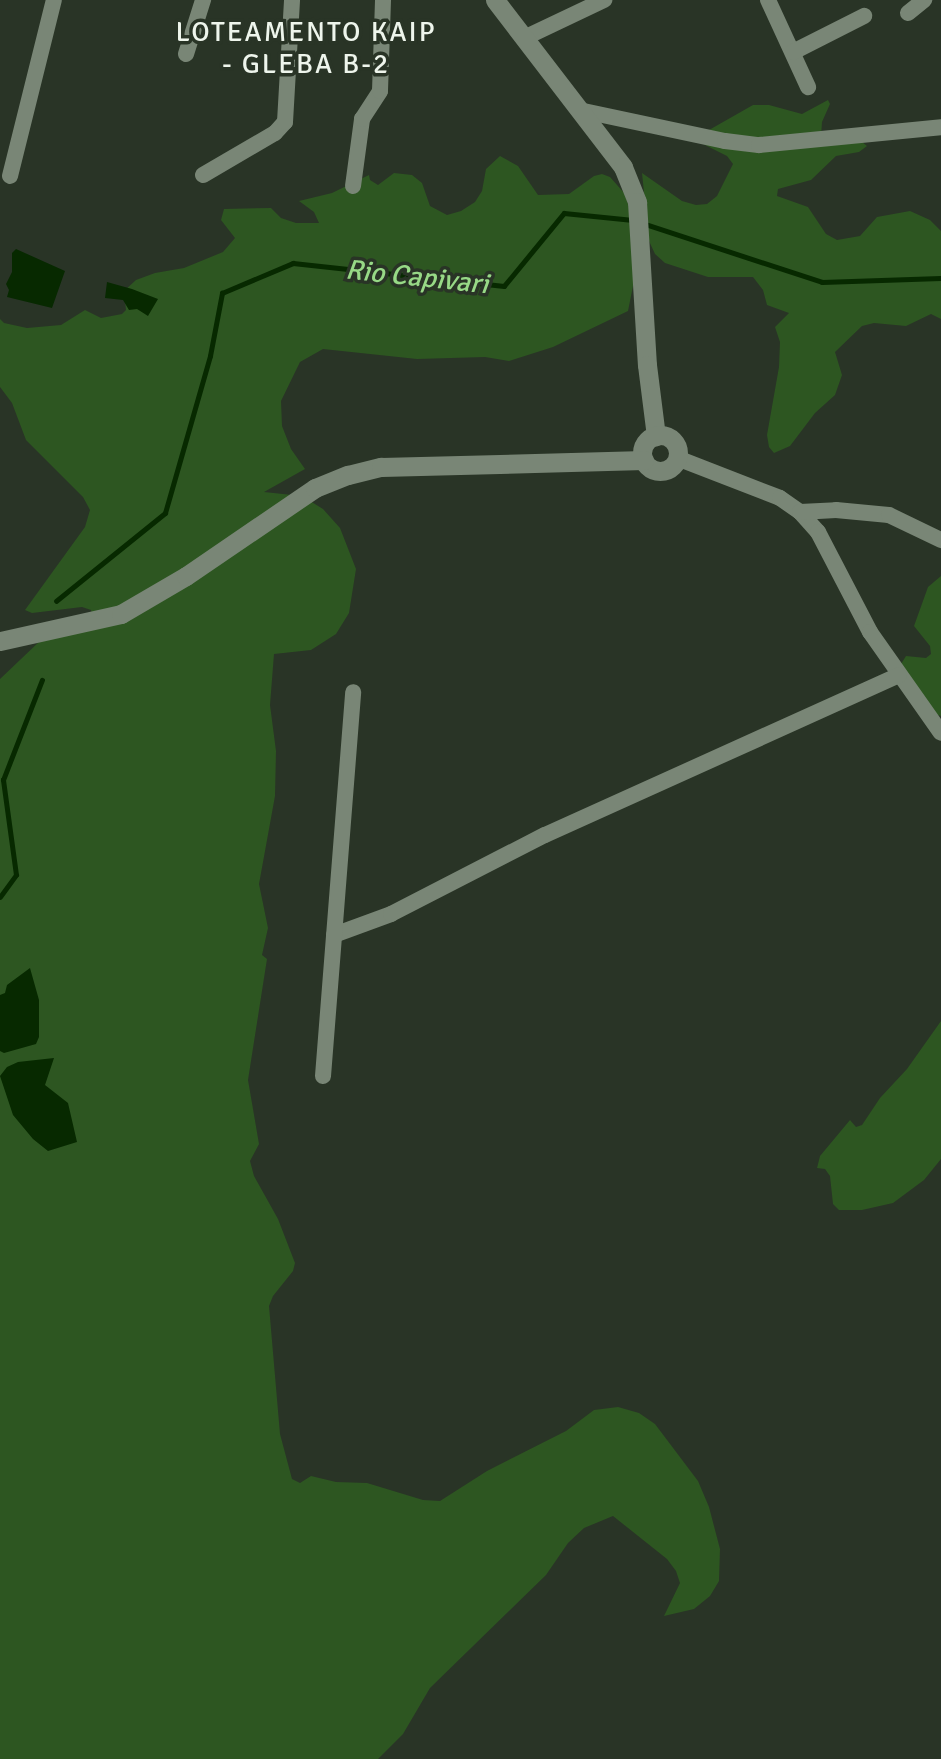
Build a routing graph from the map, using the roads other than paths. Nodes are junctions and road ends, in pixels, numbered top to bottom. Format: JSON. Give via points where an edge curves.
{"nodes":[{"id":1,"x":54,"y":0,"type":"edge"},
{"id":2,"x":203,"y":0,"type":"edge"},
{"id":3,"x":292,"y":0,"type":"edge"},
{"id":4,"x":383,"y":0,"type":"edge"},
{"id":5,"x":495,"y":0,"type":"edge"},
{"id":6,"x":604,"y":0,"type":"edge"},
{"id":7,"x":768,"y":0,"type":"edge"},
{"id":8,"x":924,"y":0,"type":"edge"},
{"id":9,"x":908,"y":13,"type":"dead end"},
{"id":10,"x":864,"y":16,"type":"dead end"},
{"id":11,"x":524,"y":38,"type":"junction"},
{"id":12,"x":793,"y":52,"type":"junction"},
{"id":13,"x":186,"y":54,"type":"dead end"},
{"id":14,"x":808,"y":87,"type":"dead end"},
{"id":15,"x":579,"y":110,"type":"junction"},
{"id":16,"x":941,"y":127,"type":"edge"},
{"id":17,"x":203,"y":175,"type":"dead end"},
{"id":18,"x":10,"y":176,"type":"dead end"},
{"id":19,"x":353,"y":186,"type":"dead end"},
{"id":20,"x":656,"y":436,"type":"junction"},
{"id":21,"x":677,"y":458,"type":"junction"},
{"id":22,"x":644,"y":460,"type":"junction"},
{"id":23,"x":800,"y":512,"type":"junction"},
{"id":24,"x":941,"y":540,"type":"edge"},
{"id":25,"x":0,"y":641,"type":"edge"},
{"id":26,"x":900,"y":675,"type":"junction"},
{"id":27,"x":353,"y":692,"type":"dead end"},
{"id":28,"x":941,"y":733,"type":"edge"},
{"id":29,"x":334,"y":935,"type":"junction"},
{"id":30,"x":323,"y":1076,"type":"dead end"}],
"edges":[{"from":1,"to":18,"type":"street"},
{"from":2,"to":13,"type":"street"},
{"from":3,"to":17,"type":"street","via":[[285,122],[275,133]]},
{"from":4,"to":19,"type":"street","via":[[380,91],[362,119]]},
{"from":5,"to":11,"type":"street"},
{"from":6,"to":11,"type":"street"},
{"from":7,"to":12,"type":"street"},
{"from":8,"to":9,"type":"street"},
{"from":10,"to":12,"type":"street"},
{"from":11,"to":15,"type":"street"},
{"from":12,"to":14,"type":"street"},
{"from":15,"to":16,"type":"street","via":[[759,145]]},
{"from":15,"to":20,"type":"street","via":[[623,167],[637,202],[650,409]]},
{"from":20,"to":21,"type":"street","via":[[673,441]]},
{"from":20,"to":22,"type":"street","via":[[643,448]]},
{"from":21,"to":22,"type":"street","via":[[665,470],[653,469]]},
{"from":21,"to":23,"type":"street","via":[[780,498]]},
{"from":22,"to":25,"type":"street","via":[[381,467],[348,475],[315,488],[186,576],[121,614]]},
{"from":23,"to":24,"type":"street","via":[[889,515]]},
{"from":23,"to":26,"type":"street","via":[[818,533],[870,632]]},
{"from":26,"to":28,"type":"street"},
{"from":26,"to":29,"type":"street","via":[[545,835],[391,914]]},
{"from":27,"to":29,"type":"street"},
{"from":29,"to":30,"type":"street"}]}
